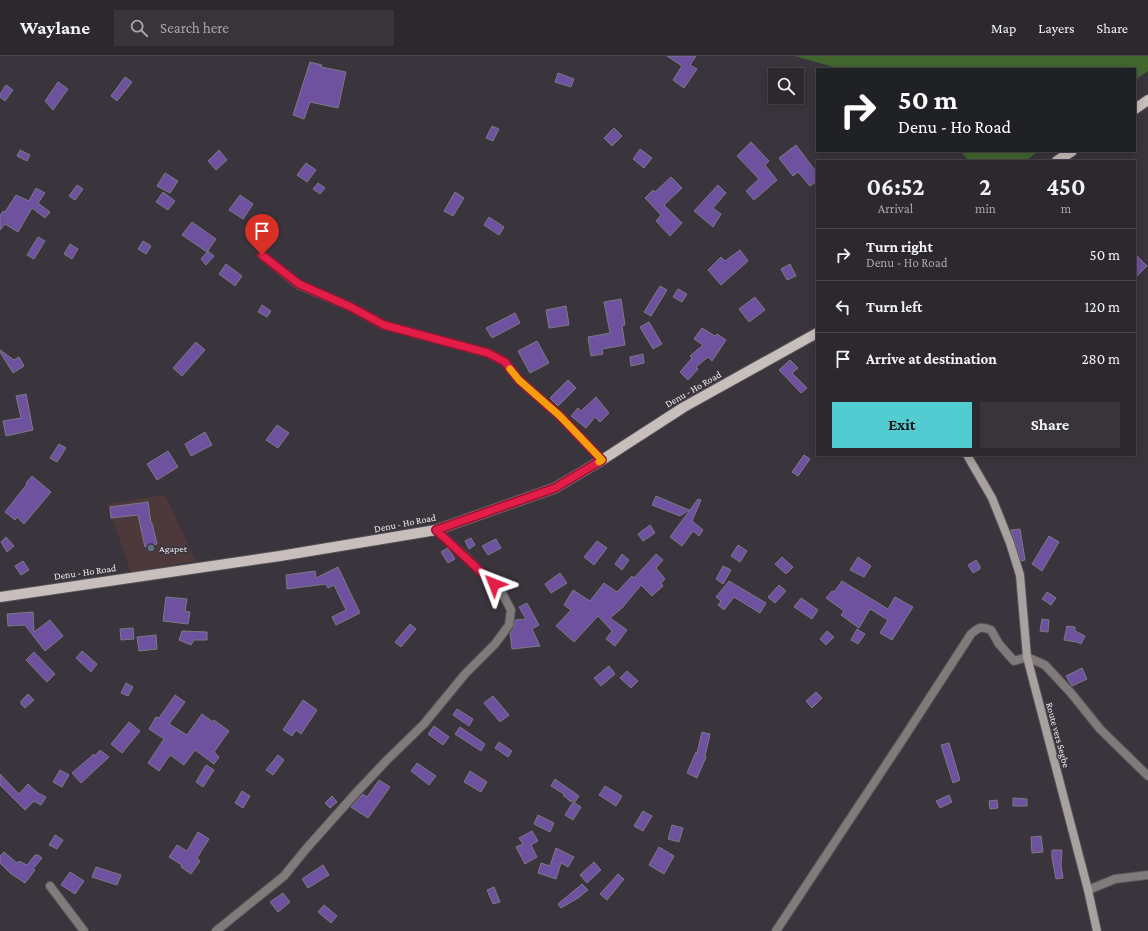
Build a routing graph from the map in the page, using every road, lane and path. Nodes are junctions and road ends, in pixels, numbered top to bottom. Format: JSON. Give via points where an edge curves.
{"nodes":[{"id":1,"x":1148,"y":100,"type":"edge"},
{"id":2,"x":1136,"y":108,"type":"edge"},
{"id":3,"x":1070,"y":152,"type":"edge"},
{"id":4,"x":1058,"y":160,"type":"edge"},
{"id":5,"x":262,"y":255,"type":"dead end"},
{"id":6,"x":816,"y":334,"type":"edge"},
{"id":7,"x":968,"y":456,"type":"edge"},
{"id":8,"x":602,"y":460,"type":"junction"},
{"id":9,"x":436,"y":530,"type":"junction"},
{"id":10,"x":0,"y":597,"type":"edge"},
{"id":11,"x":1027,"y":657,"type":"junction"},
{"id":12,"x":1148,"y":776,"type":"edge"},
{"id":13,"x":1148,"y":875,"type":"edge"},
{"id":14,"x":50,"y":886,"type":"dead end"},
{"id":15,"x":1088,"y":890,"type":"junction"},
{"id":16,"x":84,"y":931,"type":"edge"},
{"id":17,"x":216,"y":931,"type":"edge"},
{"id":18,"x":776,"y":931,"type":"edge"},
{"id":19,"x":1097,"y":931,"type":"edge"}],
"edges":[{"from":1,"to":2,"type":"main road"},
{"from":3,"to":4,"type":"main road"},
{"from":5,"to":8,"type":"street","via":[[299,284],[384,325],[488,353],[505,362],[519,380],[560,416]]},
{"from":6,"to":8,"type":"main road","name":"Denu - Ho Road","via":[[684,407]]},
{"from":7,"to":11,"type":"main road","name":"Route vers Segbe","via":[[992,498],[1020,575]]},
{"from":8,"to":9,"type":"main road","name":"Denu - Ho Road","via":[[555,488]]},
{"from":9,"to":10,"type":"main road","name":"Denu - Ho Road","via":[[280,556]]},
{"from":9,"to":17,"type":"street","via":[[502,593],[511,610],[510,625],[424,724],[350,799],[284,876]]},
{"from":11,"to":12,"type":"street","via":[[1045,665],[1071,692],[1100,729]]},
{"from":11,"to":15,"type":"main road","name":"Route vers Segbe"},
{"from":11,"to":18,"type":"street","via":[[1014,661],[991,630],[982,627],[971,634]]},
{"from":13,"to":15,"type":"street","via":[[1115,879]]},
{"from":14,"to":16,"type":"street"},
{"from":15,"to":19,"type":"main road","name":"Route vers Segbe"}]}
